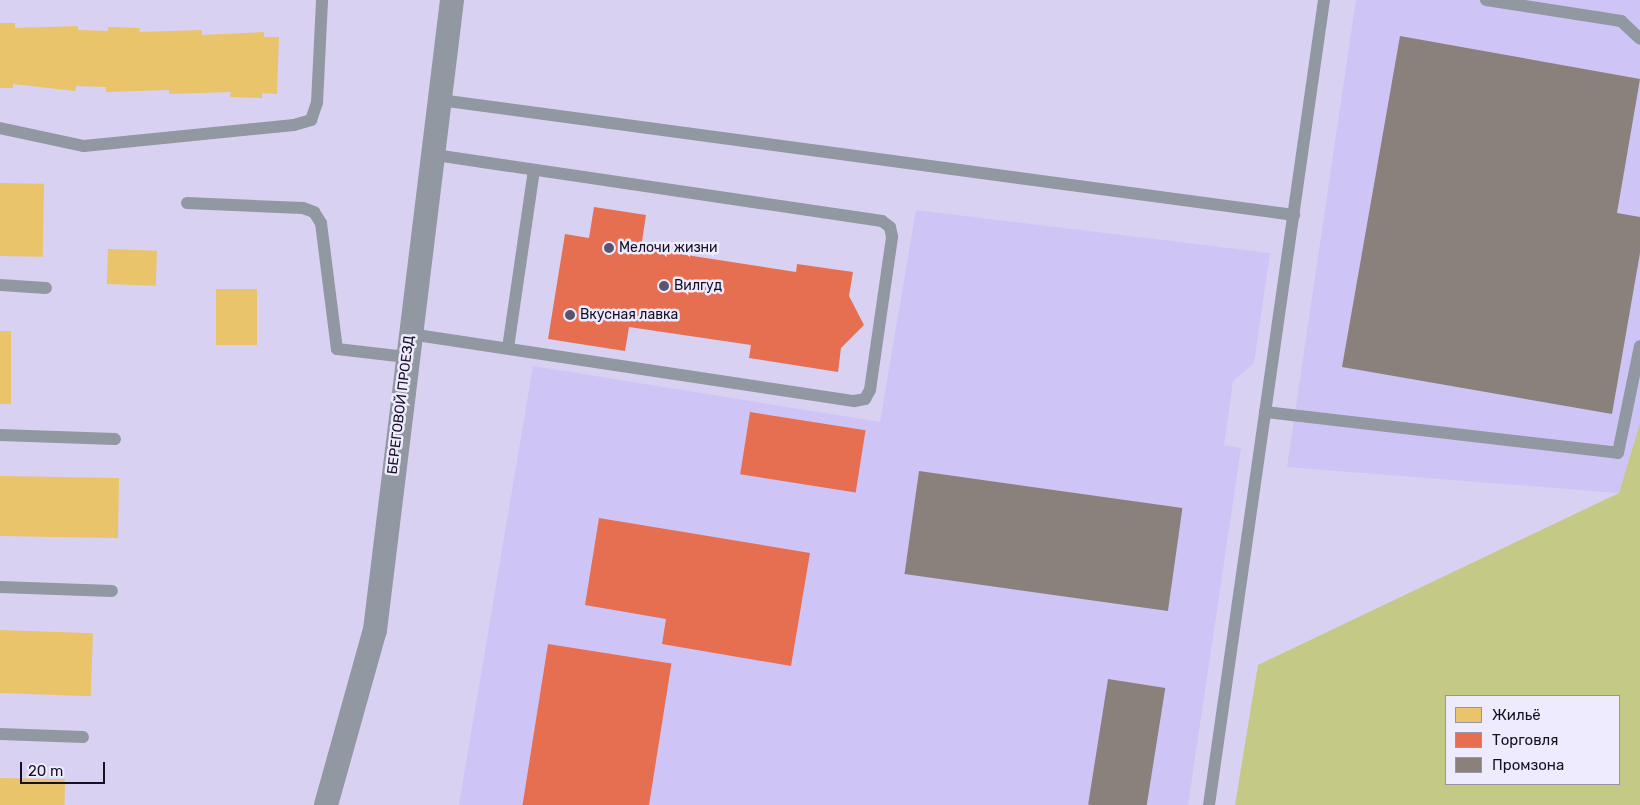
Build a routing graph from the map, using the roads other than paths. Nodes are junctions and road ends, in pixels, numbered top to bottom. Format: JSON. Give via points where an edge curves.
{"nodes":[{"id":1,"x":322,"y":0,"type":"edge"},
{"id":2,"x":452,"y":0,"type":"edge"},
{"id":3,"x":1324,"y":0,"type":"edge"},
{"id":4,"x":1486,"y":0,"type":"edge"},
{"id":5,"x":1640,"y":39,"type":"edge"},
{"id":6,"x":440,"y":100,"type":"junction"},
{"id":7,"x":0,"y":128,"type":"edge"},
{"id":8,"x":433,"y":156,"type":"junction"},
{"id":9,"x":534,"y":170,"type":"junction"},
{"id":10,"x":187,"y":203,"type":"dead end"},
{"id":11,"x":1294,"y":214,"type":"junction"},
{"id":12,"x":0,"y":285,"type":"edge"},
{"id":13,"x":46,"y":288,"type":"dead end"},
{"id":14,"x":410,"y":334,"type":"junction"},
{"id":15,"x":1640,"y":346,"type":"edge"},
{"id":16,"x":508,"y":348,"type":"junction"},
{"id":17,"x":407,"y":357,"type":"junction"},
{"id":18,"x":1266,"y":412,"type":"junction"},
{"id":19,"x":0,"y":435,"type":"edge"},
{"id":20,"x":115,"y":439,"type":"dead end"},
{"id":21,"x":0,"y":587,"type":"edge"},
{"id":22,"x":112,"y":591,"type":"dead end"},
{"id":23,"x":0,"y":734,"type":"edge"},
{"id":24,"x":83,"y":737,"type":"dead end"},
{"id":25,"x":326,"y":805,"type":"edge"},
{"id":26,"x":1209,"y":805,"type":"edge"}],
"edges":[{"from":1,"to":7,"type":"lane","via":[[317,103],[311,120],[294,125],[84,146]]},
{"from":2,"to":6,"type":"street","name":"БЕРЕГОВОЙ ПРОЕЗД"},
{"from":3,"to":11,"type":"lane"},
{"from":4,"to":5,"type":"lane","via":[[1621,21]]},
{"from":6,"to":8,"type":"street","name":"БЕРЕГОВОЙ ПРОЕЗД"},
{"from":6,"to":11,"type":"lane"},
{"from":8,"to":9,"type":"lane"},
{"from":8,"to":14,"type":"street","name":"БЕРЕГОВОЙ ПРОЕЗД"},
{"from":9,"to":16,"type":"lane"},
{"from":9,"to":16,"type":"lane","via":[[882,221],[890,227],[892,237],[870,390],[864,399],[854,401]]},
{"from":10,"to":17,"type":"lane","via":[[303,208],[314,212],[321,223],[337,349]]},
{"from":11,"to":18,"type":"lane"},
{"from":12,"to":13,"type":"lane"},
{"from":14,"to":16,"type":"lane"},
{"from":14,"to":17,"type":"street","name":"БЕРЕГОВОЙ ПРОЕЗД"},
{"from":15,"to":18,"type":"lane","via":[[1618,453]]},
{"from":17,"to":25,"type":"street","name":"БЕРЕГОВОЙ ПРОЕЗД","via":[[375,630]]},
{"from":18,"to":26,"type":"lane"},
{"from":19,"to":20,"type":"lane"},
{"from":21,"to":22,"type":"lane"},
{"from":23,"to":24,"type":"lane"}]}
